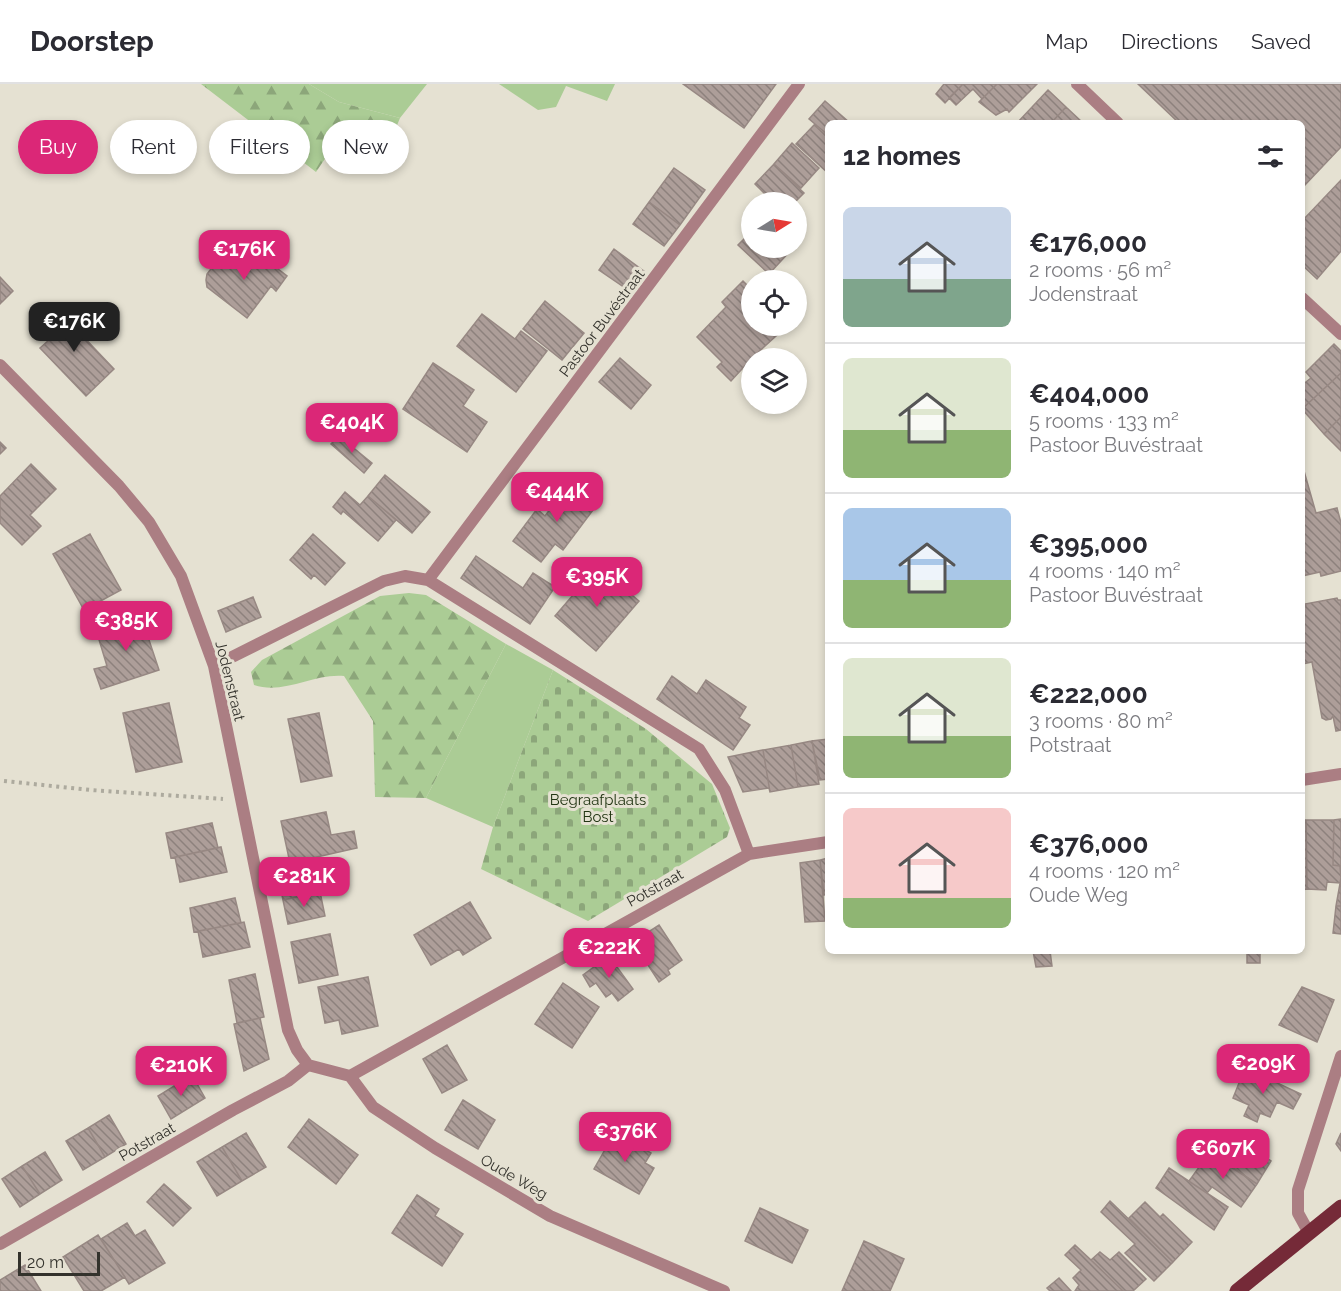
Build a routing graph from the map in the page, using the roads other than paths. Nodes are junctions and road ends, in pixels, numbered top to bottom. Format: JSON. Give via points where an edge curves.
{"nodes":[{"id":1,"x":799,"y":84,"type":"edge"},
{"id":2,"x":1077,"y":84,"type":"edge"},
{"id":3,"x":1115,"y":120,"type":"edge"},
{"id":4,"x":1305,"y":300,"type":"edge"},
{"id":5,"x":1341,"y":334,"type":"edge"},
{"id":6,"x":0,"y":365,"type":"edge"},
{"id":7,"x":428,"y":580,"type":"junction"},
{"id":8,"x":214,"y":666,"type":"junction"},
{"id":9,"x":1341,"y":774,"type":"edge"},
{"id":10,"x":1305,"y":780,"type":"edge"},
{"id":11,"x":825,"y":842,"type":"edge"},
{"id":12,"x":749,"y":854,"type":"junction"},
{"id":13,"x":1341,"y":1056,"type":"edge"},
{"id":14,"x":308,"y":1065,"type":"junction"},
{"id":15,"x":350,"y":1076,"type":"junction"},
{"id":16,"x":1341,"y":1207,"type":"edge"},
{"id":17,"x":1309,"y":1233,"type":"junction"},
{"id":18,"x":0,"y":1244,"type":"edge"},
{"id":19,"x":724,"y":1291,"type":"edge"},
{"id":20,"x":1237,"y":1291,"type":"edge"}],
"edges":[{"from":1,"to":7,"type":"street","name":"Pastoor Buvéstraat"},
{"from":2,"to":3,"type":"street"},
{"from":4,"to":5,"type":"street"},
{"from":6,"to":8,"type":"street","name":"Jodenstraat","via":[[149,522],[181,576]]},
{"from":7,"to":8,"type":"street","via":[[405,576],[384,581]]},
{"from":7,"to":12,"type":"street","via":[[699,749],[725,790]]},
{"from":8,"to":14,"type":"street","name":"Jodenstraat","via":[[288,1030]]},
{"from":9,"to":10,"type":"street"},
{"from":11,"to":12,"type":"street","name":"Potstraat"},
{"from":12,"to":15,"type":"street","name":"Potstraat"},
{"from":13,"to":17,"type":"street","via":[[1298,1190],[1298,1213]]},
{"from":14,"to":15,"type":"street"},
{"from":14,"to":18,"type":"street","name":"Potstraat","via":[[288,1081]]},
{"from":15,"to":19,"type":"street","name":"Oude Weg","via":[[373,1107],[550,1216]]},
{"from":16,"to":17,"type":"main road"},
{"from":17,"to":20,"type":"main road"}]}
